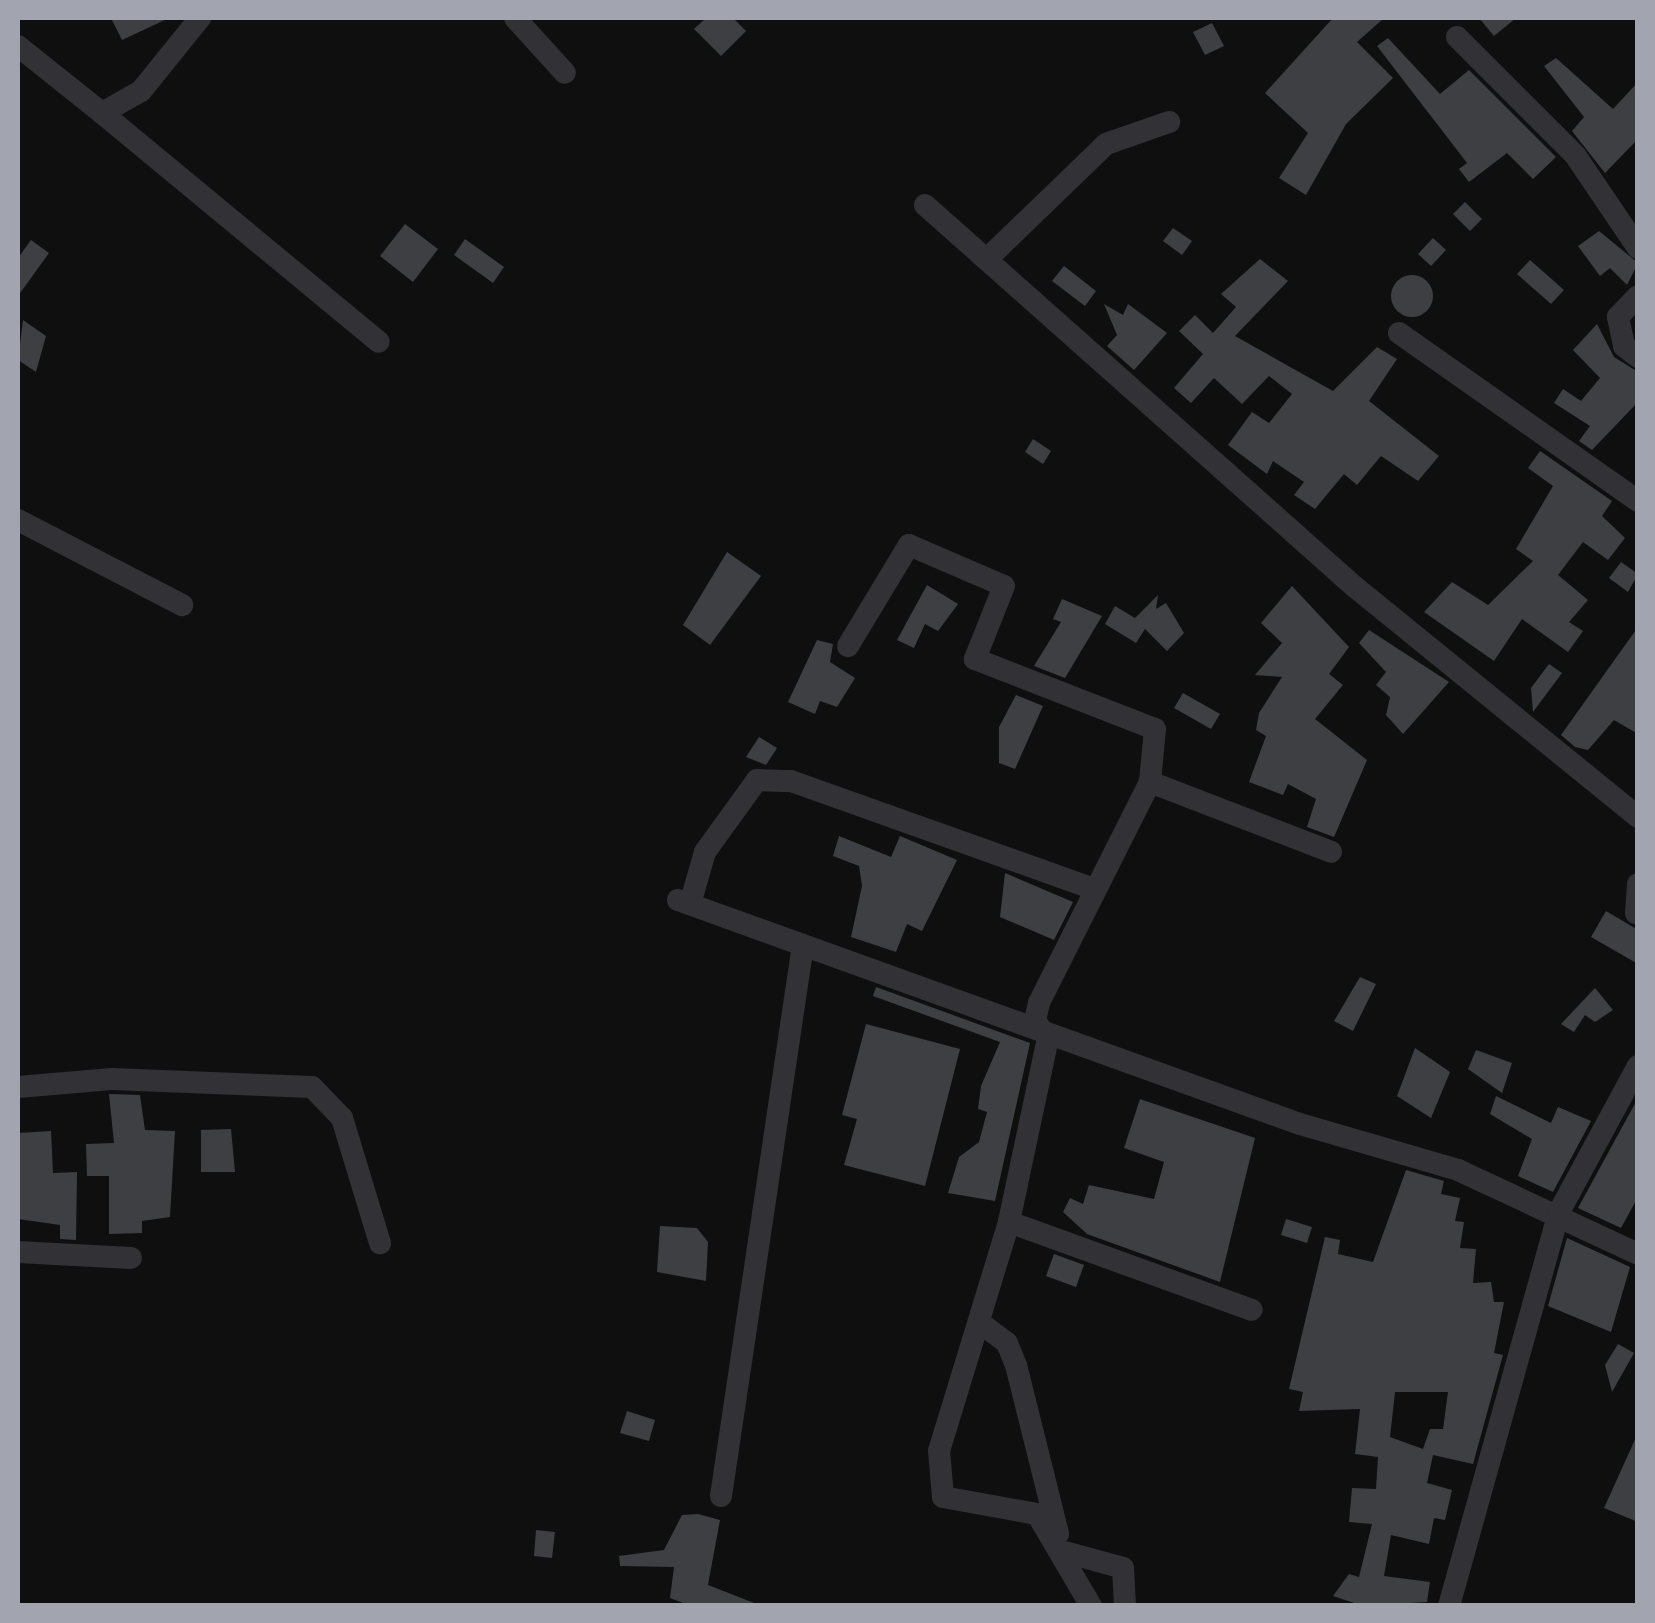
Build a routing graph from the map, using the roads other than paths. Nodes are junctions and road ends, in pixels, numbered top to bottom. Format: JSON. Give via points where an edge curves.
{"nodes":[{"id":1,"x":200,"y":18,"type":"edge"},
{"id":2,"x":515,"y":18,"type":"edge"},
{"id":3,"x":1458,"y":37,"type":"dead end"},
{"id":4,"x":18,"y":46,"type":"edge"},
{"id":5,"x":565,"y":73,"type":"dead end"},
{"id":6,"x":102,"y":114,"type":"junction"},
{"id":7,"x":1169,"y":122,"type":"dead end"},
{"id":8,"x":926,"y":205,"type":"dead end"},
{"id":9,"x":1635,"y":238,"type":"edge"},
{"id":10,"x":987,"y":259,"type":"junction"},
{"id":11,"x":1638,"y":296,"type":"edge"},
{"id":12,"x":1399,"y":333,"type":"dead end"},
{"id":13,"x":379,"y":342,"type":"dead end"},
{"id":14,"x":1638,"y":357,"type":"edge"},
{"id":15,"x":1638,"y":501,"type":"edge"},
{"id":16,"x":18,"y":520,"type":"edge"},
{"id":17,"x":182,"y":604,"type":"dead end"},
{"id":18,"x":848,"y":646,"type":"dead end"},
{"id":19,"x":1150,"y":782,"type":"junction"},
{"id":20,"x":1638,"y":817,"type":"edge"},
{"id":21,"x":1331,"y":852,"type":"dead end"},
{"id":22,"x":1638,"y":884,"type":"edge"},
{"id":23,"x":1094,"y":888,"type":"junction"},
{"id":24,"x":1636,"y":912,"type":"edge"},
{"id":25,"x":803,"y":944,"type":"junction"},
{"id":26,"x":1036,"y":1021,"type":"junction"},
{"id":27,"x":1638,"y":1066,"type":"edge"},
{"id":28,"x":18,"y":1088,"type":"edge"},
{"id":29,"x":1558,"y":1212,"type":"junction"},
{"id":30,"x":1009,"y":1222,"type":"junction"},
{"id":31,"x":380,"y":1243,"type":"dead end"},
{"id":32,"x":18,"y":1252,"type":"edge"},
{"id":33,"x":1638,"y":1254,"type":"edge"},
{"id":34,"x":131,"y":1258,"type":"dead end"},
{"id":35,"x":1252,"y":1310,"type":"dead end"},
{"id":36,"x":983,"y":1326,"type":"junction"},
{"id":37,"x":722,"y":1496,"type":"dead end"},
{"id":38,"x":1063,"y":1549,"type":"junction"},
{"id":39,"x":1091,"y":1606,"type":"edge"},
{"id":40,"x":1125,"y":1606,"type":"edge"},
{"id":41,"x":1448,"y":1606,"type":"edge"}],
"edges":[{"from":1,"to":6,"type":"street","via":[[141,91]]},
{"from":2,"to":5,"type":"street"},
{"from":3,"to":9,"type":"street","via":[[1575,155]]},
{"from":4,"to":6,"type":"street"},
{"from":6,"to":13,"type":"street"},
{"from":7,"to":10,"type":"street","via":[[1106,144]]},
{"from":8,"to":10,"type":"street"},
{"from":10,"to":20,"type":"street","via":[[1356,587]]},
{"from":11,"to":14,"type":"street","via":[[1618,317],[1624,346]]},
{"from":12,"to":15,"type":"street"},
{"from":16,"to":17,"type":"street"},
{"from":18,"to":19,"type":"street","via":[[909,545],[1004,586],[976,660],[1155,730]]},
{"from":19,"to":21,"type":"street"},
{"from":19,"to":23,"type":"street"},
{"from":22,"to":24,"type":"street"},
{"from":23,"to":25,"type":"street","via":[[792,780],[756,780],[705,852],[684,902]]},
{"from":23,"to":26,"type":"street"},
{"from":25,"to":26,"type":"street"},
{"from":25,"to":37,"type":"street"},
{"from":26,"to":29,"type":"street"},
{"from":26,"to":30,"type":"street","via":[[1048,1038]]},
{"from":27,"to":29,"type":"street"},
{"from":28,"to":31,"type":"street","via":[[112,1079],[312,1087],[342,1118]]},
{"from":29,"to":33,"type":"street"},
{"from":29,"to":41,"type":"street"},
{"from":30,"to":35,"type":"street"},
{"from":30,"to":36,"type":"street"},
{"from":32,"to":34,"type":"street"},
{"from":36,"to":38,"type":"street","via":[[1008,1343],[1016,1365]]},
{"from":36,"to":38,"type":"street","via":[[939,1451],[943,1497],[1037,1514]]},
{"from":38,"to":39,"type":"street"},
{"from":38,"to":40,"type":"street","via":[[1123,1568]]}]}
